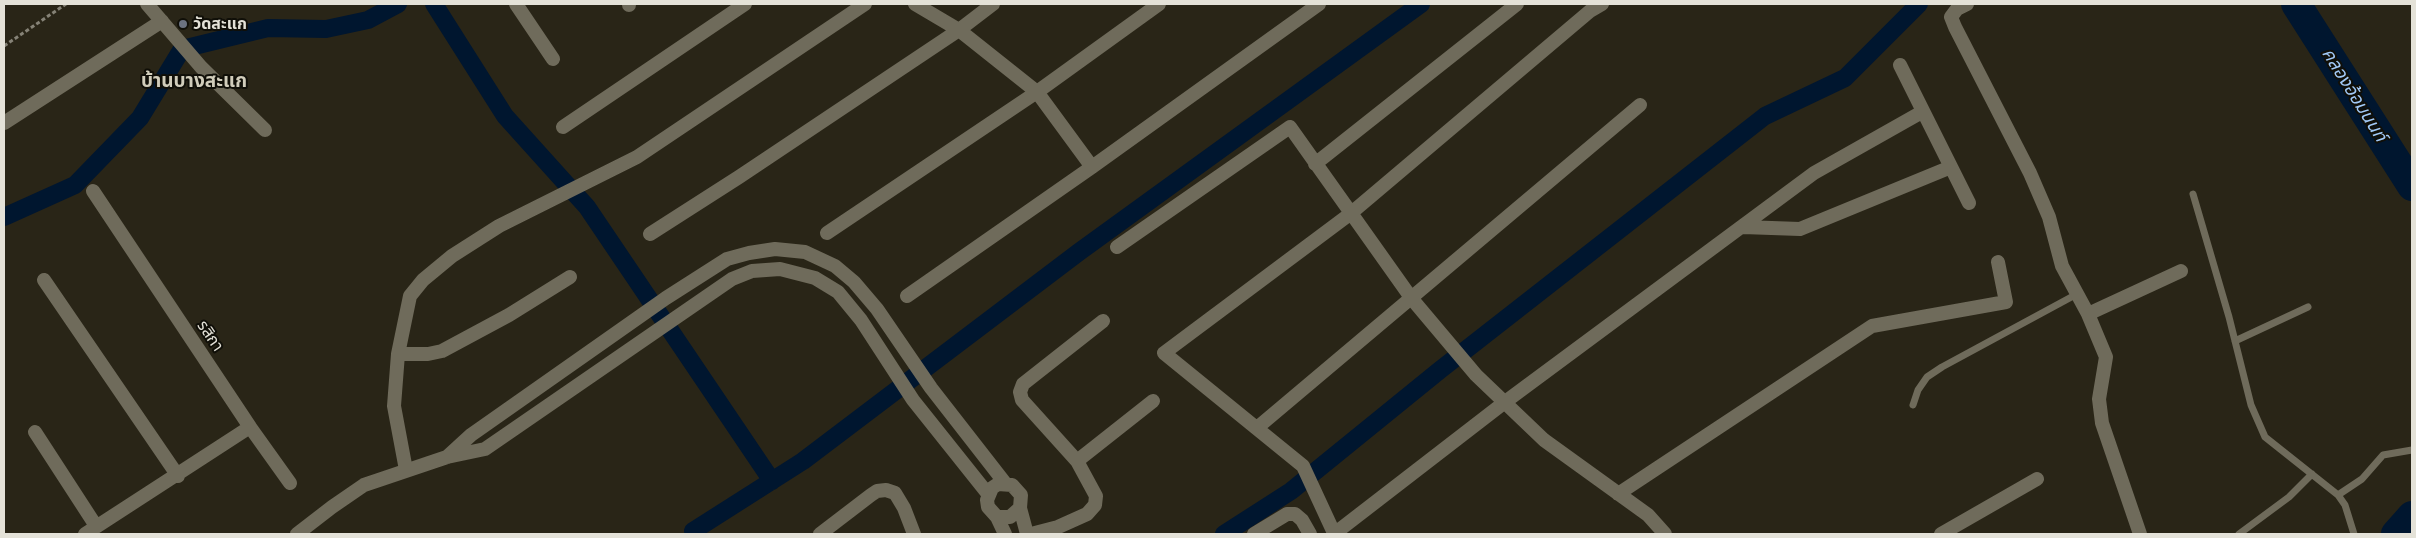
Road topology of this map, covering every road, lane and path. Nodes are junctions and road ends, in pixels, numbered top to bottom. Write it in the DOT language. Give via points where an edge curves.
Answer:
graph roads {
  1 [pos="66,4"];
  2 [pos="147,4"];
  3 [pos="516,4"];
  4 [pos="745,4"];
  5 [pos="865,4"];
  6 [pos="915,4"];
  7 [pos="993,4"];
  8 [pos="1159,4"];
  9 [pos="1319,4"];
  10 [pos="1517,4"];
  11 [pos="1602,4"];
  12 [pos="1967,4"];
  13 [pos="162,21"];
  14 [pos="959,30"];
  15 [pos="4,46"];
  16 [pos="553,59"];
  17 [pos="1900,65"];
  18 [pos="1037,92"];
  19 [pos="1640,105"];
  20 [pos="1922,112"];
  21 [pos="4,123"];
  22 [pos="563,127"];
  23 [pos="265,130"];
  24 [pos="1315,164"];
  25 [pos="1092,167"];
  26 [pos="1951,167"];
  27 [pos="93,192"];
  28 [pos="2193,194"];
  29 [pos="1969,203"];
  30 [pos="1350,214"];
  31 [pos="1743,227"];
  32 [pos="827,233"];
  33 [pos="650,234"];
  34 [pos="1117,247"];
  35 [pos="1998,262"];
  36 [pos="2181,271"];
  37 [pos="570,278"];
  38 [pos="44,280"];
  39 [pos="2078,294"];
  40 [pos="907,296"];
  41 [pos="1412,299"];
  42 [pos="2308,307"];
  43 [pos="878,309"];
  44 [pos="2088,314"];
  45 [pos="861,320"];
  46 [pos="1103,321"];
  47 [pos="2235,341"];
  48 [pos="398,354"];
  49 [pos="1153,401"];
  50 [pos="1505,402"];
  51 [pos="1913,405"];
  52 [pos="250,427"];
  53 [pos="1258,427"];
  54 [pos="34,432"];
  55 [pos="2412,450"];
  56 [pos="447,457"];
  57 [pos="1077,461"];
  58 [pos="406,470"];
  59 [pos="2312,474"];
  60 [pos="178,476"];
  61 [pos="2037,479"];
  62 [pos="290,483"];
  63 [pos="1005,483"];
  64 [pos="988,494"];
  65 [pos="1618,494"];
  66 [pos="2338,495"];
  67 [pos="1020,508"];
  68 [pos="997,517"];
  69 [pos="91,530"];
  70 [pos="297,534"];
  71 [pos="820,534"];
  72 [pos="914,534"];
  73 [pos="1005,534"];
  74 [pos="1029,534"];
  75 [pos="1254,534"];
  76 [pos="1310,534"];
  77 [pos="1334,534"];
  78 [pos="1665,534"];
  79 [pos="1941,534"];
  80 [pos="2140,534"];
  81 [pos="2239,534"];
  82 [pos="2354,534"];
  1 -- 15 [label="path"];
  2 -- 13 [label="street"];
  3 -- 16 [label="street"];
  4 -- 22 [label="street"];
  5 -- 48 [label="street" via="637,157 538,204 452,256 423,280 410,296"];
  6 -- 14 [label="street"];
  7 -- 14 [label="street"];
  8 -- 18 [label="street"];
  9 -- 25 [label="street"];
  10 -- 24 [label="street"];
  11 -- 30 [label="street"];
  12 -- 39 [label="street" via="1951,17 2030,174 2049,217 2062,266"];
  13 -- 21 [label="street"];
  13 -- 23 [label="street" via="201,67"];
  14 -- 18 [label="street"];
  14 -- 33 [label="street"];
  17 -- 20 [label="street"];
  18 -- 25 [label="street"];
  18 -- 32 [label="street"];
  19 -- 41 [label="street"];
  20 -- 26 [label="street"];
  20 -- 31 [label="street" via="1814,173"];
  24 -- 30 [label="street"];
  24 -- 34 [label="street" via="1290,127"];
  25 -- 40 [label="street"];
  26 -- 29 [label="street"];
  26 -- 31 [label="street" via="1800,229"];
  27 -- 52 [label="street, รสิกา"];
  28 -- 47 [label="lane"];
  30 -- 41 [label="street"];
  30 -- 53 [label="street" via="1164,353"];
  31 -- 50 [label="street"];
  35 -- 65 [label="street" via="2006,302 1872,326"];
  36 -- 44 [label="street"];
  37 -- 48 [label="street" via="442,351"];
  38 -- 60 [label="street"];
  39 -- 44 [label="street"];
  39 -- 51 [label="lane" via="1927,377"];
  41 -- 50 [label="street" via="1476,375"];
  41 -- 53 [label="street"];
  42 -- 47 [label="lane"];
  43 -- 45 [label="street"];
  43 -- 56 [label="street" via="835,266 805,252 775,249 728,259 666,298 471,435"];
  43 -- 63 [label="street" via="931,388"];
  44 -- 80 [label="street" via="2106,357 2099,399 2102,423"];
  45 -- 56 [label="street" via="838,292 815,278 780,269 752,271 732,279 679,314 485,449"];
  45 -- 64 [label="street" via="913,400"];
  46 -- 57 [label="street" via="1023,384 1020,392 1022,400"];
  47 -- 59 [label="lane" via="2252,405 2265,437"];
  48 -- 58 [label="street" via="394,406"];
  49 -- 57 [label="street"];
  50 -- 65 [label="street" via="1544,440"];
  50 -- 77 [label="street"];
  52 -- 60 [label="street"];
  52 -- 62 [label="street, รสิกา"];
  53 -- 77 [label="street" via="1303,466"];
  54 -- 69 [label="street"];
  55 -- 66 [label="lane" via="2383,455 2362,479"];
  56 -- 58 [label="street"];
  57 -- 74 [label="street" via="1096,496 1095,505 1087,514"];
  58 -- 70 [label="street" via="364,485"];
  59 -- 66 [label="lane"];
  59 -- 81 [label="lane" via="2289,497"];
  60 -- 69 [label="street"];
  61 -- 79 [label="street"];
  63 -- 64 [label="street" via="998,484"];
  63 -- 67 [label="street" via="1012,485 1021,495"];
  64 -- 68 [label="street" via="988,507"];
  65 -- 78 [label="street" via="1648,515"];
  66 -- 82 [label="lane"];
  67 -- 68 [label="street" via="1010,517"];
  67 -- 74 [label="street"];
  68 -- 73 [label="street"];
  71 -- 72 [label="street" via="871,495 886,490 895,493"];
  75 -- 76 [label="street" via="1287,514 1295,514 1302,520"];
}
